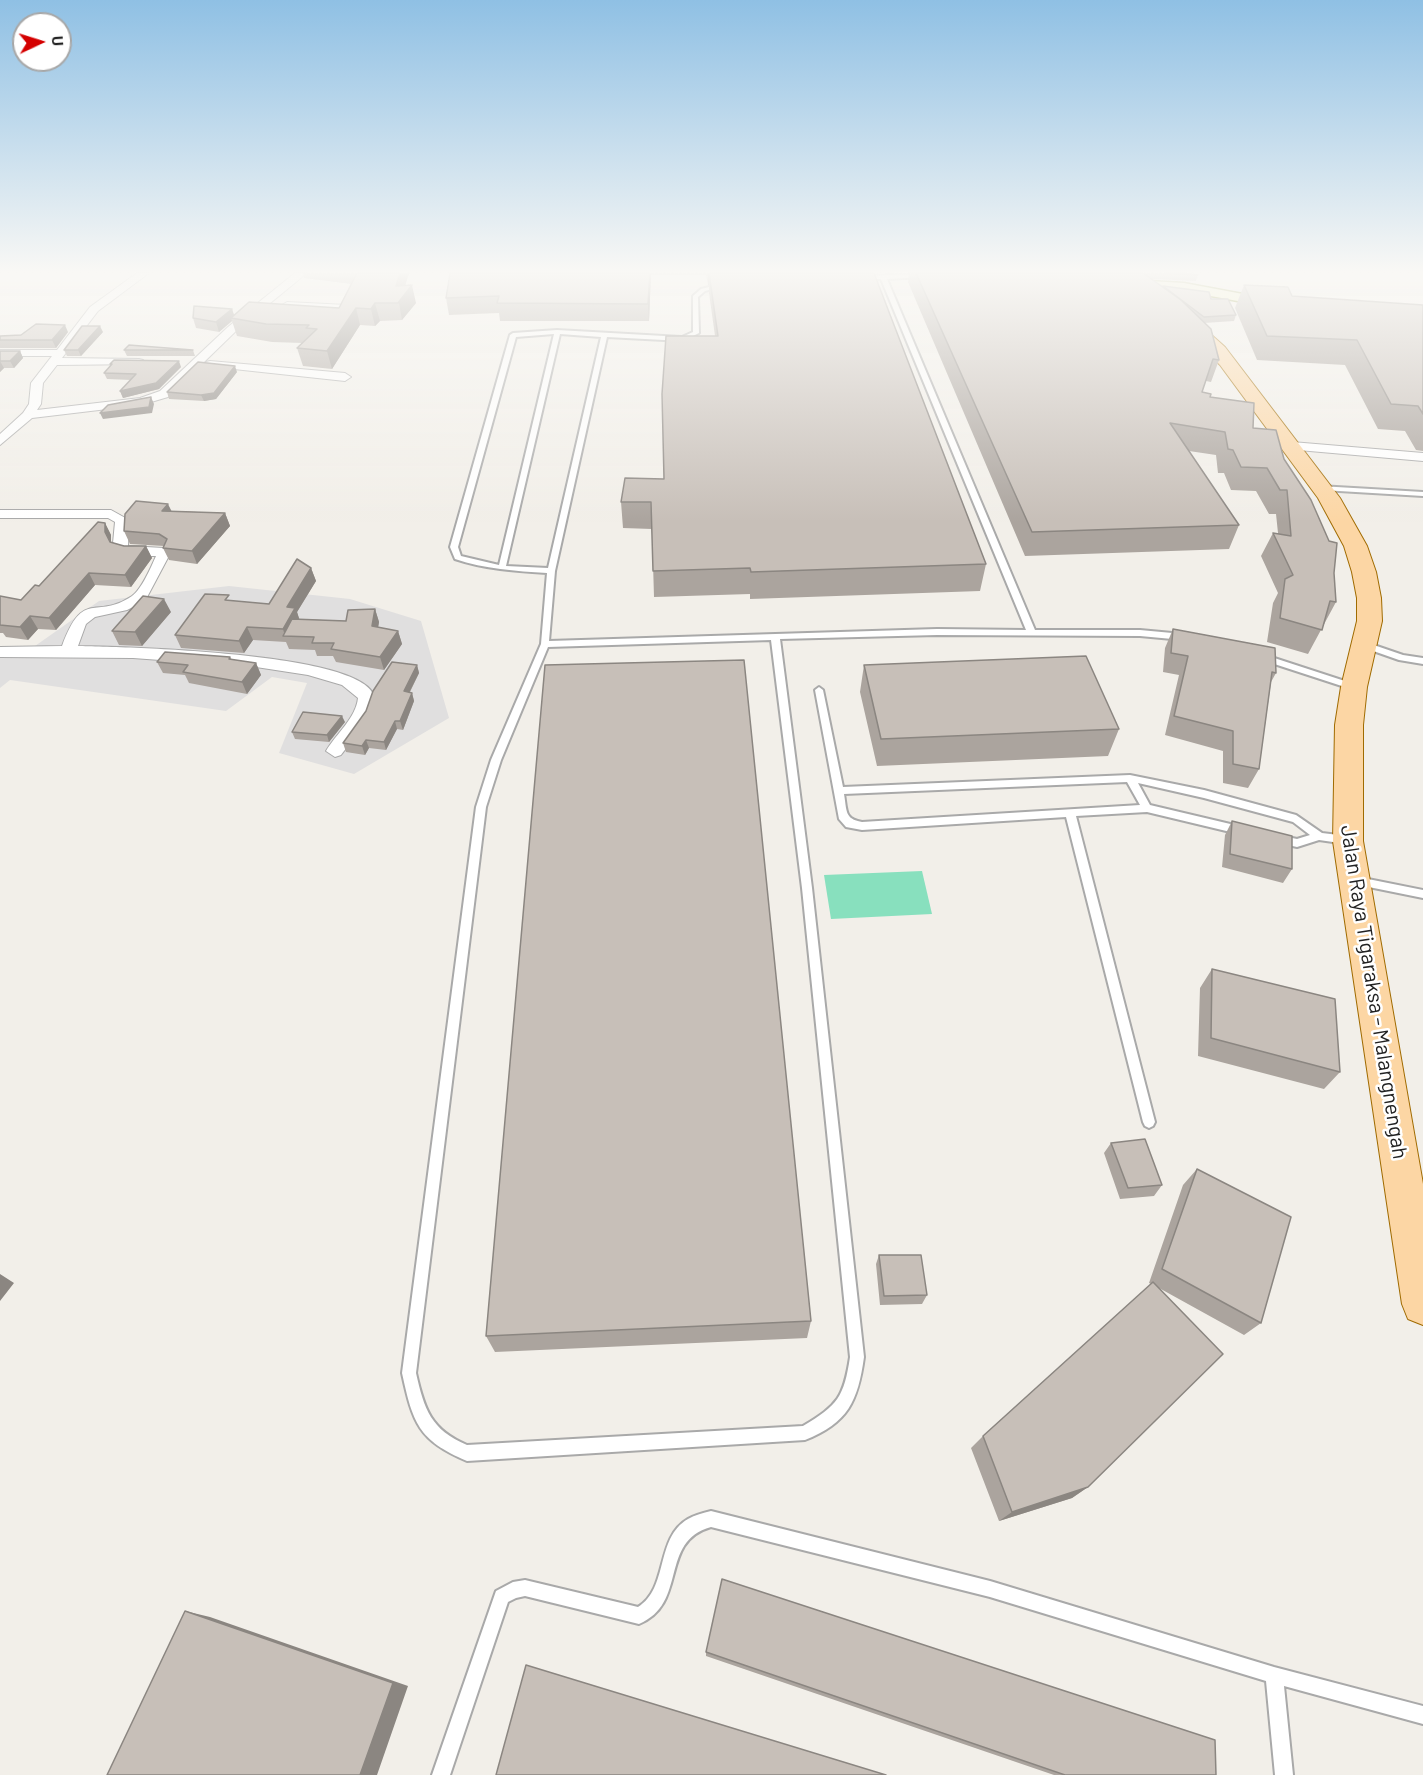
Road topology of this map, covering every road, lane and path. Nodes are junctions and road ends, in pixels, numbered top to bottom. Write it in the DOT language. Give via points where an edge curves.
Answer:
graph roads {
  1 [pos="39,356"];
  2 [pos="206,356"];
  3 [pos="506,356"];
  4 [pos="551,356"];
  5 [pos="599,356"];
  6 [pos="916,356"];
  7 [pos="1222,356"];
  8 [pos="55,357"];
  9 [pos="154,362"];
  10 [pos="177,362"];
  11 [pos="200,362"];
  12 [pos="345,377"];
  13 [pos="28,415"];
  14 [pos="0,441"];
  15 [pos="1292,446"];
  16 [pos="1423,457"];
  17 [pos="1322,488"];
  18 [pos="1423,494"];
  19 [pos="0,514"];
  20 [pos="502,568"];
  21 [pos="551,571"];
  22 [pos="1032,633"];
  23 [pos="775,638"];
  24 [pos="1194,639"];
  25 [pos="545,644"];
  26 [pos="1365,645"];
  27 [pos="69,649"];
  28 [pos="0,652"];
  29 [pos="1249,653"];
  30 [pos="1423,661"];
  31 [pos="1354,687"];
  32 [pos="819,690"];
  33 [pos="335,751"];
  34 [pos="1130,778"];
  35 [pos="840,791"];
  36 [pos="1147,808"];
  37 [pos="1070,814"];
  38 [pos="1251,832"];
  39 [pos="1262,835"];
  40 [pos="1318,836"];
  41 [pos="1348,841"];
  42 [pos="1354,881"];
  43 [pos="1423,894"];
  44 [pos="1149,1122"];
  45 [pos="1423,1304"];
  46 [pos="1274,1675"];
  47 [pos="1423,1715"];
  48 [pos="441,1775"];
  49 [pos="1284,1775"];
  1 -- 8 [label="street"];
  2 -- 11 [label="street"];
  3 -- 20 [label="lane" via="454,547 458,557"];
  4 -- 20 [label="lane"];
  5 -- 21 [label="lane"];
  6 -- 22 [label="lane"];
  7 -- 15 [label="main road, Jalan Raya Tigaraksa - Malangnengah"];
  8 -- 9 [label="street"];
  8 -- 13 [label="street" via="37,383 35,404"];
  10 -- 11 [label="street"];
  11 -- 12 [label="street"];
  11 -- 13 [label="street" via="157,397"];
  13 -- 14 [label="street"];
  15 -- 16 [label="street"];
  15 -- 17 [label="main road, Jalan Raya Tigaraksa - Malangnengah"];
  17 -- 18 [label="lane"];
  17 -- 26 [label="main road, Jalan Raya Tigaraksa - Malangnengah" via="1361,560 1369,597"];
  19 -- 27 [label="street" via="111,514 122,520 122,549 164,552 140,598 122,607 90,613 80,622"];
  20 -- 21 [label="lane"];
  21 -- 25 [label="lane"];
  22 -- 23 [label="lane"];
  22 -- 24 [label="lane" via="1140,633"];
  23 -- 25 [label="lane"];
  23 -- 25 [label="lane" via="807,888 857,1357 852,1393 835,1416 805,1433 467,1453 447,1446 424,1426 409,1373 481,807 496,760"];
  26 -- 30 [label="lane"];
  26 -- 31 [label="main road, Jalan Raya Tigaraksa - Malangnengah"];
  27 -- 28 [label="street"];
  27 -- 33 [label="street" via="261,662 337,677 361,690 366,703"];
  29 -- 31 [label="lane"];
  31 -- 41 [label="main road, Jalan Raya Tigaraksa - Malangnengah" via="1347,771"];
  32 -- 35 [label="lane"];
  34 -- 35 [label="lane"];
  34 -- 36 [label="lane"];
  34 -- 40 [label="lane" via="1296,819"];
  35 -- 37 [label="lane" via="844,819 862,826"];
  36 -- 37 [label="lane"];
  36 -- 38 [label="lane"];
  37 -- 44 [label="lane"];
  39 -- 40 [label="lane" via="1297,843"];
  40 -- 41 [label="lane"];
  41 -- 42 [label="main road, Jalan Raya Tigaraksa - Malangnengah"];
  42 -- 43 [label="lane"];
  42 -- 45 [label="main road, Jalan Raya Tigaraksa - Malangnengah"];
  46 -- 47 [label="lane"];
  46 -- 48 [label="lane" via="990,1588 711,1519 691,1526 674,1544 658,1601 649,1612 639,1616 525,1588 502,1597"];
  46 -- 49 [label="lane"];
}
